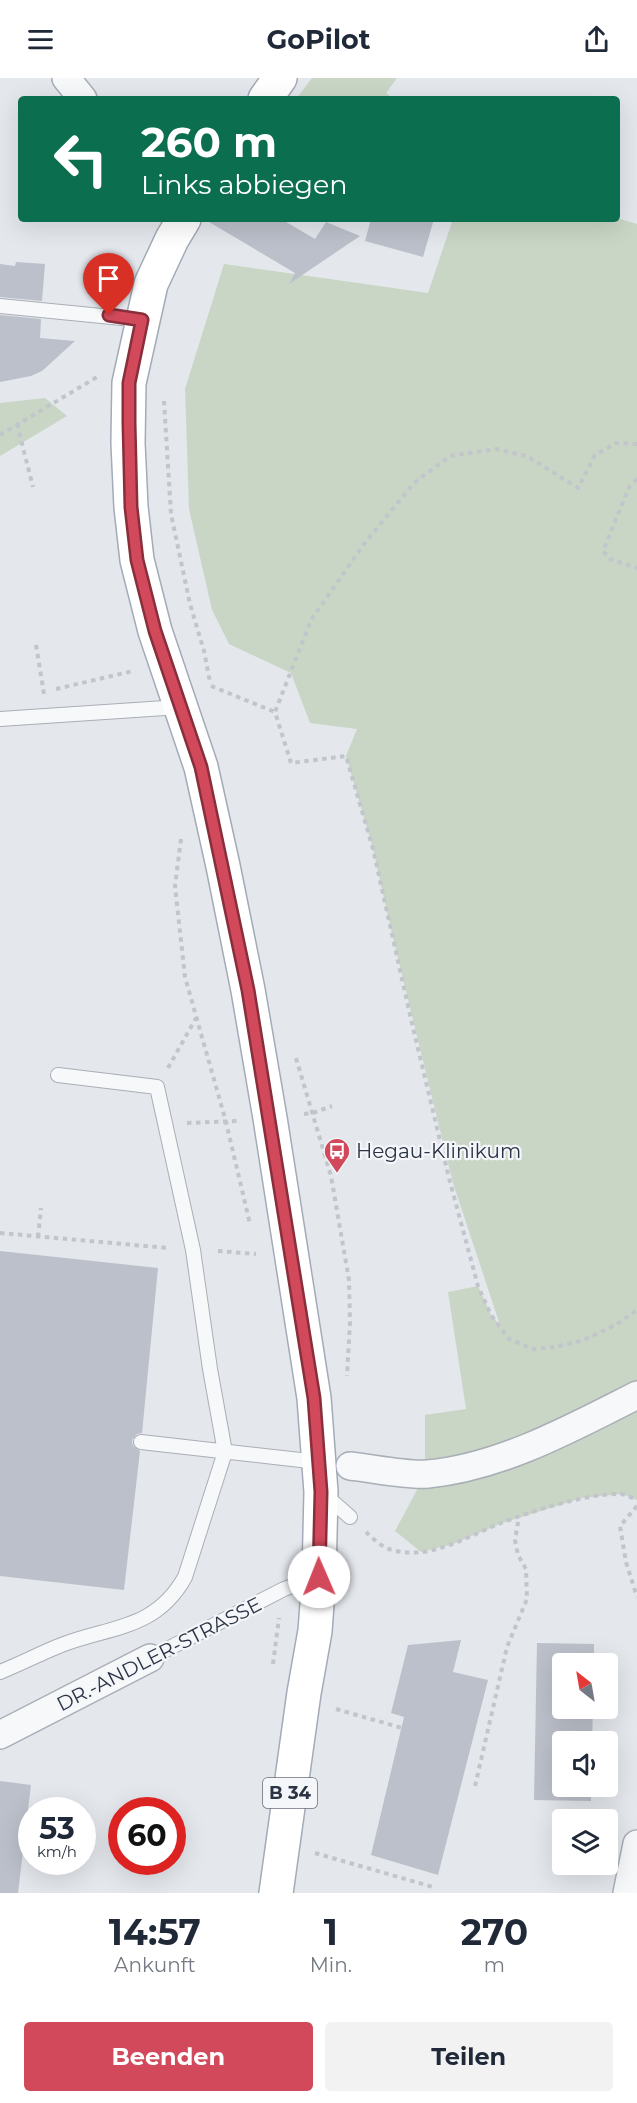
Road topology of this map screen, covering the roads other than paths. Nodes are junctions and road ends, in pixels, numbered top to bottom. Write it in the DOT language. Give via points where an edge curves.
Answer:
graph roads {
  1 [pos="66,78"];
  2 [pos="280,78"];
  3 [pos="81,96"];
  4 [pos="267,96"];
  5 [pos="182,222"];
  6 [pos="0,306"];
  7 [pos="142,320"];
  8 [pos="180,707"];
  9 [pos="0,719"];
  10 [pos="58,1075"];
  11 [pos="637,1395"];
  12 [pos="141,1442"];
  13 [pos="225,1452"];
  14 [pos="331,1469"];
  15 [pos="350,1517"];
  16 [pos="319,1577"];
  17 [pos="150,1658"];
  18 [pos="0,1672"];
  19 [pos="0,1735"];
  20 [pos="637,1844"];
  21 [pos="276,1893"];
  22 [pos="627,1893"];
  1 -- 3 [label="street"];
  2 -- 4 [label="main road"];
  5 -- 7 [label="main road, B 34" via="151,284"];
  6 -- 7 [label="lane"];
  7 -- 8 [label="main road, B 34" via="129,383 131,507 137,560"];
  8 -- 9 [label="lane"];
  8 -- 14 [label="main road, B 34" via="201,767 248,990 314,1398"];
  10 -- 13 [label="lane" via="158,1087 193,1250"];
  11 -- 14 [label="street" via="540,1444 460,1469 425,1475"];
  12 -- 13 [label="lane"];
  13 -- 14 [label="lane"];
  13 -- 18 [label="lane" via="185,1577 166,1603 119,1629 60,1646"];
  14 -- 15 [label="lane"];
  14 -- 16 [label="main road, B 34"];
  16 -- 17 [label="lane, DR.-ANDLER-STRASSE" via="284,1589"];
  16 -- 21 [label="main road, B 34" via="315,1631"];
  17 -- 19 [label="street, DR.-ANDLER-STRASSE"];
  20 -- 22 [label="street"];
}
